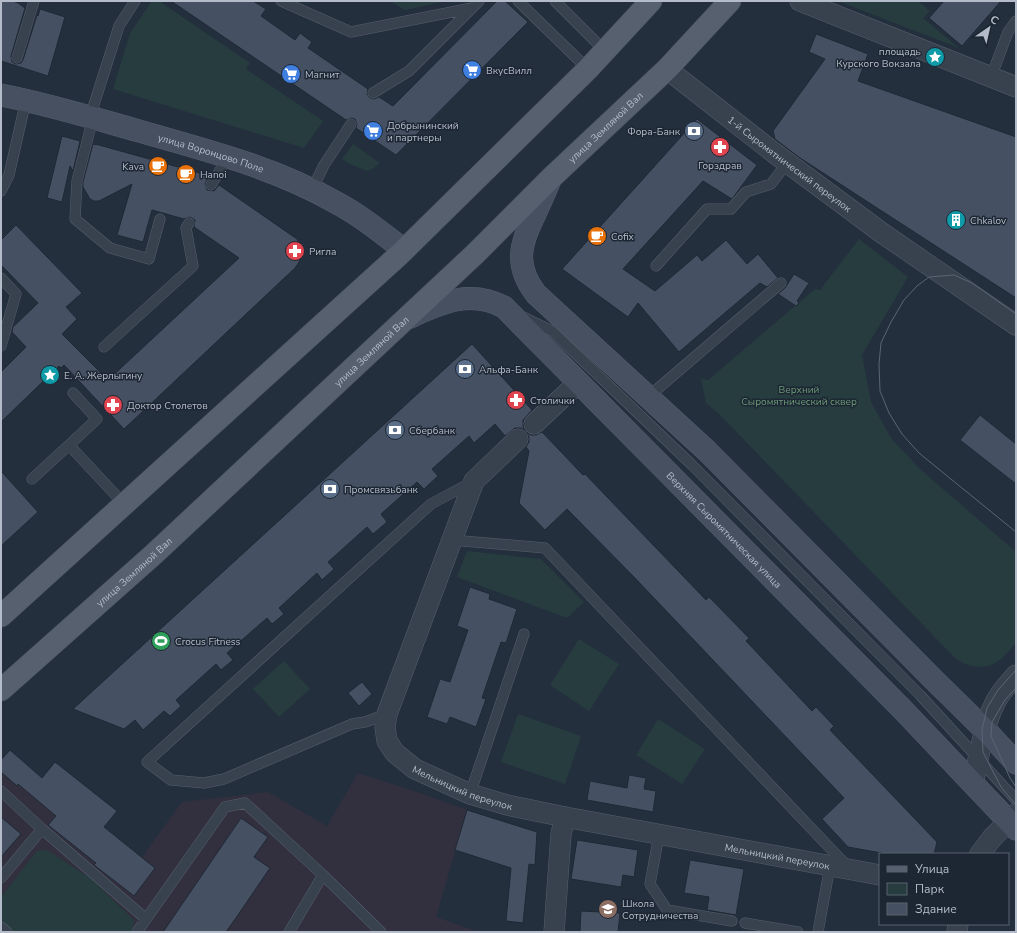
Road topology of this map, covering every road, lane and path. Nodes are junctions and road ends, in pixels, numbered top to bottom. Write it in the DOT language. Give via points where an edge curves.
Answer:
graph roads {
  1 [pos="34,1"];
  2 [pos="135,1"];
  3 [pos="281,1"];
  4 [pos="518,1"];
  5 [pos="555,1"];
  6 [pos="651,1"];
  7 [pos="730,1"];
  8 [pos="800,1"];
  9 [pos="475,4"];
  10 [pos="1016,21"];
  11 [pos="605,51"];
  12 [pos="17,58"];
  13 [pos="588,69"];
  14 [pos="667,69"];
  15 [pos="991,77"];
  16 [pos="1016,87"];
  17 [pos="373,92"];
  18 [pos="1,95"];
  19 [pos="26,100"];
  20 [pos="92,118"];
  21 [pos="351,124"];
  22 [pos="228,157"];
  23 [pos="787,163"];
  24 [pos="551,178"];
  25 [pos="211,185"];
  26 [pos="312,190"];
  27 [pos="1,191"];
  28 [pos="160,219"];
  29 [pos="189,223"];
  30 [pos="404,250"];
  31 [pos="656,266"];
  32 [pos="1,278"];
  33 [pos="781,283"];
  34 [pos="528,284"];
  35 [pos="504,307"];
  36 [pos="405,319"];
  37 [pos="1016,325"];
  38 [pos="552,331"];
  39 [pos="1,346"];
  40 [pos="104,347"];
  41 [pos="579,382"];
  42 [pos="73,393"];
  43 [pos="648,397"];
  44 [pos="534,424"];
  45 [pos="518,439"];
  46 [pos="69,445"];
  47 [pos="32,479"];
  48 [pos="474,480"];
  49 [pos="124,504"];
  50 [pos="451,540"];
  51 [pos="1,616"];
  52 [pos="524,634"];
  53 [pos="1016,674"];
  54 [pos="1,690"];
  55 [pos="387,714"];
  56 [pos="985,730"];
  57 [pos="1016,763"];
  58 [pos="973,783"];
  59 [pos="1,791"];
  60 [pos="470,794"];
  61 [pos="1016,800"];
  62 [pos="565,817"];
  63 [pos="1013,822"];
  64 [pos="42,829"];
  65 [pos="659,835"];
  66 [pos="981,853"];
  67 [pos="830,866"];
  68 [pos="851,870"];
  69 [pos="323,875"];
  70 [pos="879,875"];
  71 [pos="1,878"];
  72 [pos="146,919"];
  73 [pos="732,921"];
  74 [pos="745,923"];
  75 [pos="1,927"];
  76 [pos="7,932"];
  77 [pos="136,932"];
  78 [pos="289,932"];
  79 [pos="381,932"];
  80 [pos="554,932"];
  81 [pos="798,932"];
  82 [pos="818,932"];
  1 -- 12 [label="lane"];
  2 -- 20 [label="lane" via="119,26"];
  3 -- 9 [label="lane" via="352,32"];
  4 -- 13 [label="lane"];
  5 -- 11 [label="lane"];
  6 -- 11 [label="main road"];
  7 -- 14 [label="main road, улица Земляной Вал"];
  8 -- 15 [label="street"];
  9 -- 17 [label="lane" via="409,71"];
  10 -- 15 [label="lane" via="1008,32"];
  11 -- 13 [label="main road"];
  13 -- 30 [label="main road"];
  14 -- 23 [label="street, 1-й Сыромятнический переулок"];
  14 -- 24 [label="main road, улица Земляной Вал"];
  15 -- 16 [label="street"];
  18 -- 19 [label="main road, улица Воронцово Поле"];
  19 -- 20 [label="main road, улица Воронцово Поле"];
  19 -- 27 [label="lane" via="9,175"];
  20 -- 22 [label="main road, улица Воронцово Поле"];
  20 -- 28 [label="lane" via="77,181 75,219 110,248 149,259"];
  21 -- 26 [label="lane" via="324,165"];
  22 -- 25 [label="lane"];
  22 -- 26 [label="main road, улица Воронцово Поле"];
  23 -- 31 [label="lane" via="771,184 746,192 731,210 707,209"];
  23 -- 37 [label="street, 1-й Сыромятнический переулок"];
  24 -- 34 [label="main road" via="525,233 522,246 523,272"];
  24 -- 36 [label="main road, улица Земляной Вал"];
  26 -- 30 [label="main road, улица Воронцово Поле" via="364,220"];
  29 -- 40 [label="lane" via="186,228 193,266"];
  30 -- 49 [label="main road"];
  32 -- 39 [label="lane" via="16,294"];
  33 -- 43 [label="lane"];
  34 -- 38 [label="lane"];
  34 -- 43 [label="main road" via="545,303"];
  35 -- 36 [label="main road, Верхняя Сыромятническая улица" via="479,298 464,299 435,306"];
  35 -- 38 [label="lane"];
  35 -- 41 [label="main road, Верхняя Сыромятническая улица"];
  36 -- 54 [label="main road, улица Земляной Вал" via="159,548"];
  38 -- 61 [label="lane" via="812,584 920,694"];
  41 -- 44 [label="street"];
  41 -- 58 [label="main road, Верхняя Сыромятническая улица"];
  42 -- 46 [label="lane" via="97,419"];
  43 -- 56 [label="main road" via="706,451"];
  45 -- 48 [label="street, Мельницкий переулок"];
  46 -- 47 [label="lane"];
  46 -- 49 [label="lane"];
  48 -- 50 [label="street, Мельницкий переулок"];
  48 -- 55 [label="lane" via="431,504 147,762 171,780 204,783 224,779 352,724"];
  49 -- 51 [label="main road"];
  50 -- 55 [label="street, Мельницкий переулок"];
  50 -- 68 [label="lane" via="545,548"];
  52 -- 60 [label="lane"];
  53 -- 56 [label="street" via="1001,692"];
  55 -- 60 [label="street, Мельницкий переулок" via="387,741 395,753 415,769"];
  56 -- 57 [label="main road"];
  56 -- 58 [label="street"];
  58 -- 63 [label="main road, Верхняя Сыромятническая улица"];
  59 -- 64 [label="lane"];
  60 -- 62 [label="street, Мельницкий переулок"];
  62 -- 65 [label="street, Мельницкий переулок"];
  62 -- 80 [label="street" via="561,834"];
  63 -- 66 [label="street" via="992,838"];
  64 -- 71 [label="lane"];
  64 -- 72 [label="lane"];
  65 -- 67 [label="street, Мельницкий переулок"];
  65 -- 73 [label="lane" via="650,884 667,910"];
  67 -- 68 [label="street, Мельницкий переулок"];
  67 -- 82 [label="lane"];
  68 -- 70 [label="street, Мельницкий переулок"];
  69 -- 72 [label="lane" via="245,803 225,807"];
  69 -- 78 [label="lane"];
  69 -- 79 [label="lane"];
  72 -- 77 [label="lane"];
  74 -- 81 [label="lane"];
  75 -- 76 [label="lane"];
}
